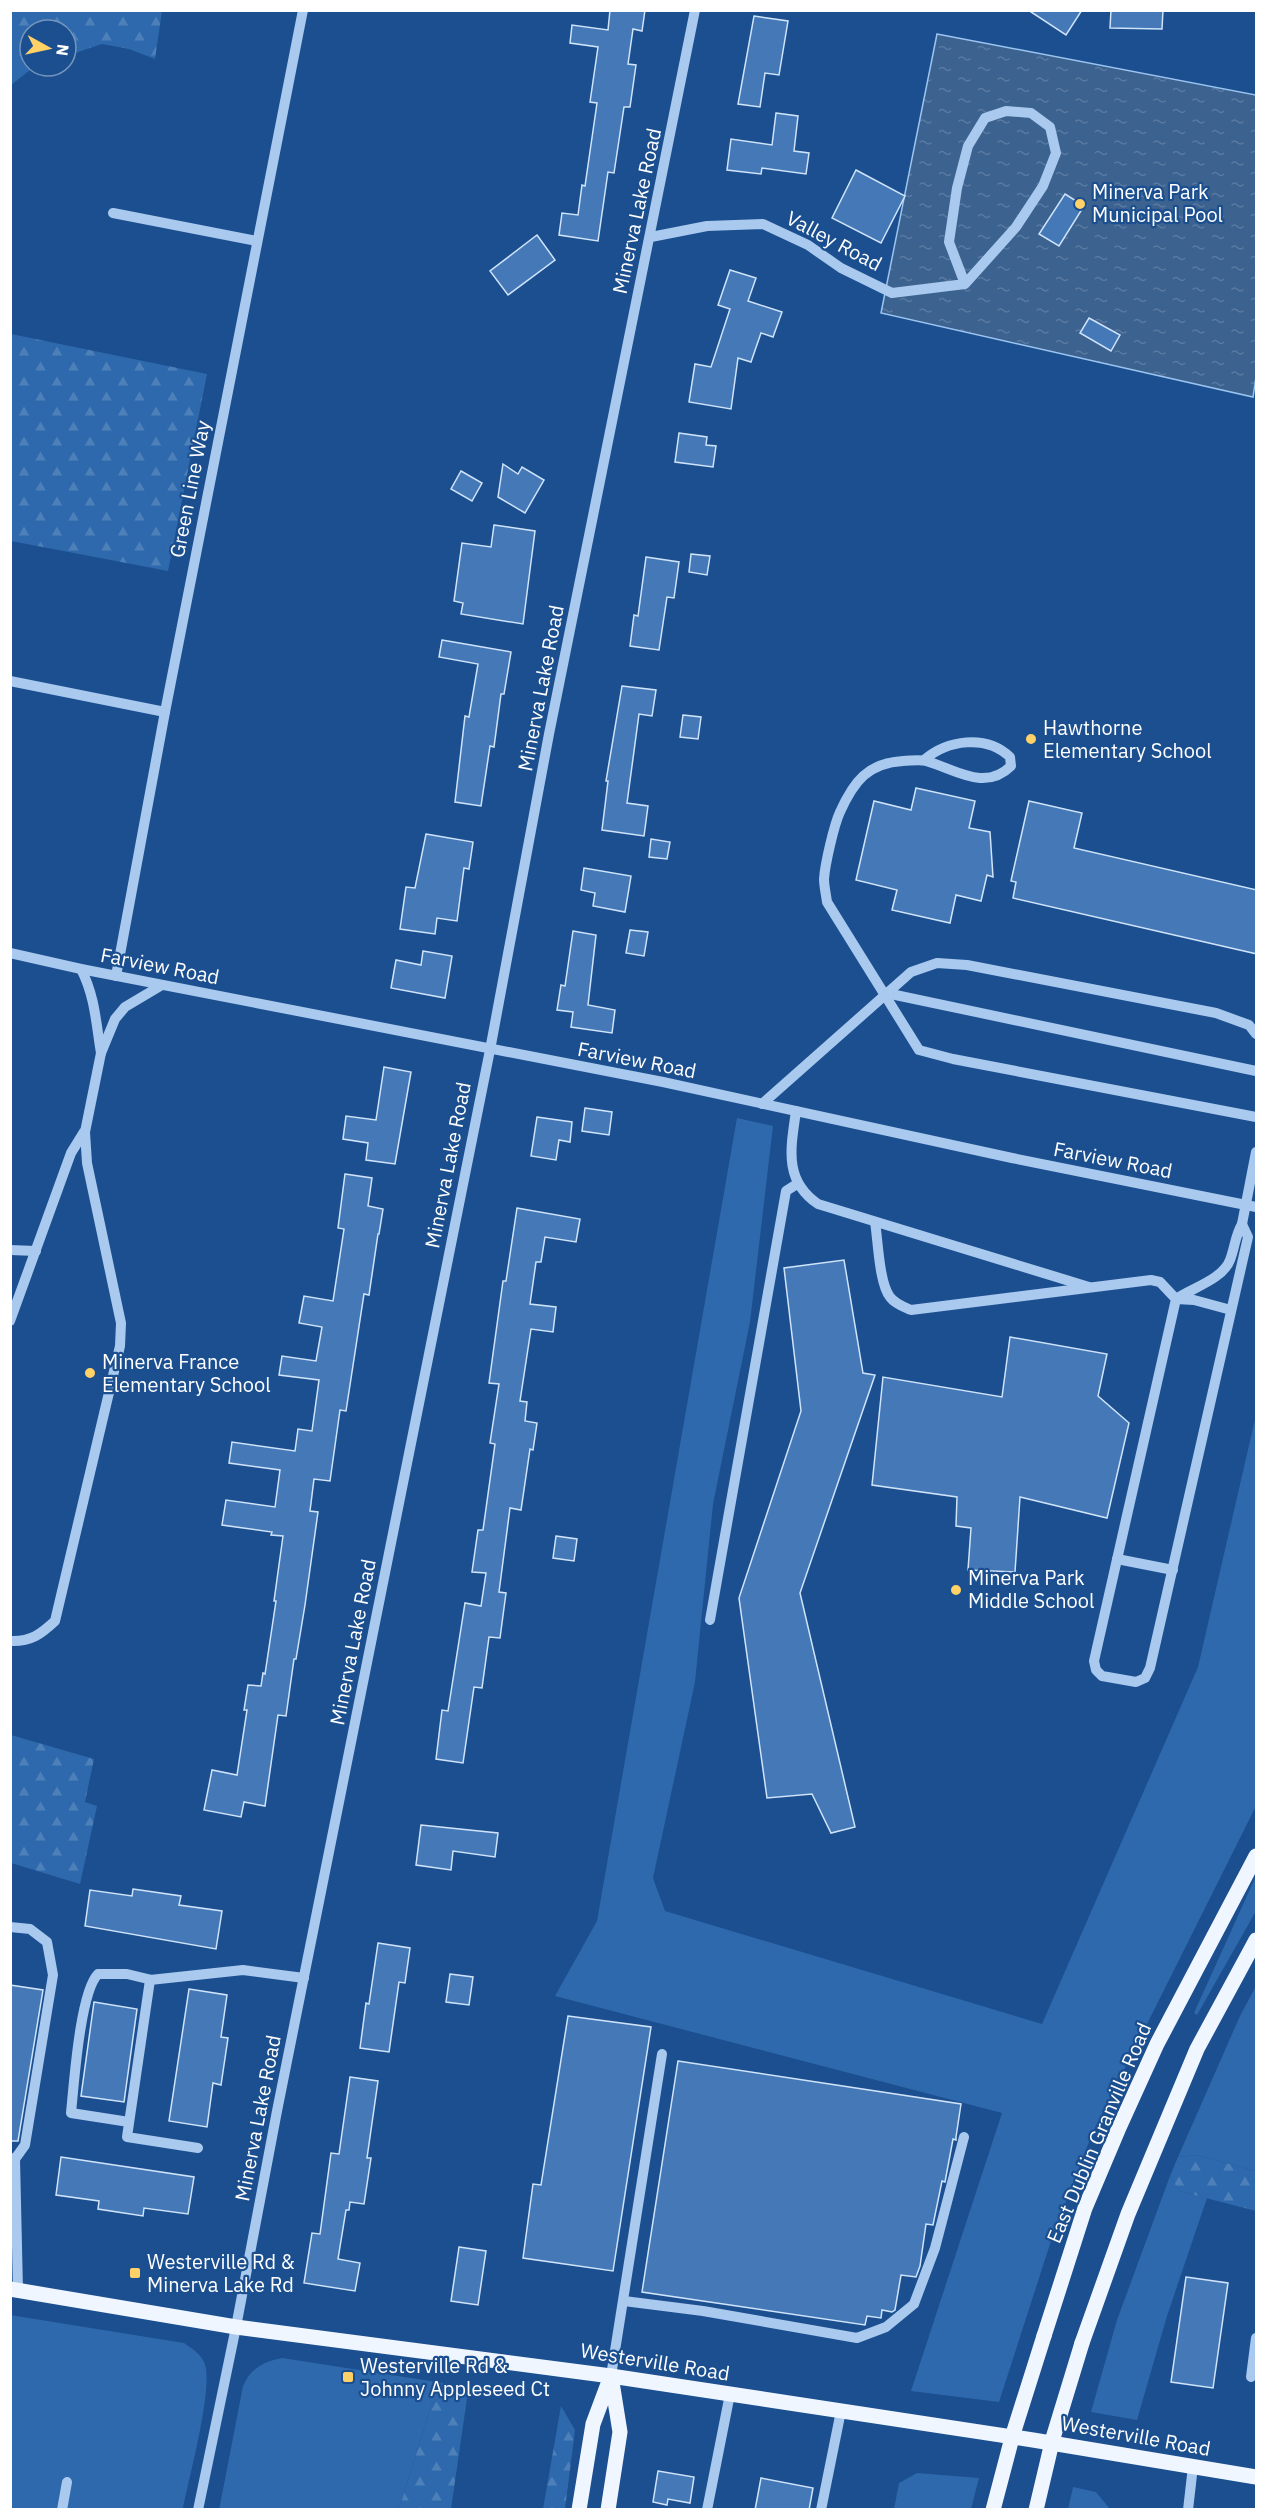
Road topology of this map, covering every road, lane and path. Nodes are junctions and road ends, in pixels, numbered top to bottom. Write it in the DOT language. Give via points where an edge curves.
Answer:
graph roads {
  1 [pos="303,10"];
  2 [pos="695,10"];
  3 [pos="113,213"];
  4 [pos="651,237"];
  5 [pos="256,241"];
  6 [pos="965,284"];
  7 [pos="10,681"];
  8 [pos="165,712"];
  9 [pos="924,760"];
  10 [pos="10,953"];
  11 [pos="81,969"];
  12 [pos="116,976"];
  13 [pos="162,985"];
  14 [pos="886,993"];
  15 [pos="1257,1034"];
  16 [pos="490,1050"];
  17 [pos="101,1053"];
  18 [pos="1257,1071"];
  19 [pos="762,1104"];
  20 [pos="796,1111"];
  21 [pos="1257,1117"];
  22 [pos="85,1132"];
  23 [pos="1257,1152"];
  24 [pos="797,1184"];
  25 [pos="1245,1204"];
  26 [pos="1257,1207"];
  27 [pos="875,1222"];
  28 [pos="1242,1224"];
  29 [pos="10,1250"];
  30 [pos="36,1251"];
  31 [pos="1094,1288"];
  32 [pos="1176,1299"];
  33 [pos="1231,1310"];
  34 [pos="10,1321"];
  35 [pos="1117,1559"];
  36 [pos="1173,1570"];
  37 [pos="710,1620"];
  38 [pos="10,1641"];
  39 [pos="1257,1856"];
  40 [pos="10,1927"];
  41 [pos="1257,1940"];
  42 [pos="304,1978"];
  43 [pos="152,1980"];
  44 [pos="662,2054"];
  45 [pos="129,2122"];
  46 [pos="964,2138"];
  47 [pos="198,2148"];
  48 [pos="13,2158"];
  49 [pos="13,2213"];
  50 [pos="14,2289"];
  51 [pos="624,2301"];
  52 [pos="237,2327"];
  53 [pos="1257,2338"];
  54 [pos="611,2376"];
  55 [pos="1251,2377"];
  56 [pos="730,2394"];
  57 [pos="841,2411"];
  58 [pos="1193,2466"];
  59 [pos="1257,2477"];
  60 [pos="67,2482"];
  61 [pos="62,2510"];
  62 [pos="198,2510"];
  63 [pos="579,2510"];
  64 [pos="608,2510"];
  65 [pos="707,2510"];
  66 [pos="821,2510"];
  67 [pos="993,2510"];
  68 [pos="1036,2510"];
  69 [pos="1188,2510"];
  1 -- 5 [label="street, Green Line Way"];
  2 -- 4 [label="street, Minerva Lake Road"];
  3 -- 5 [label="street"];
  4 -- 6 [label="street, Valley Road" via="707,226 763,224 892,293"];
  4 -- 16 [label="street, Minerva Lake Road" via="549,734"];
  5 -- 8 [label="street, Green Line Way"];
  6 -- 6 [label="street" via="1016,227 1043,186 1056,153 1050,127 1031,113 1006,111 985,118 968,146 949,242"];
  7 -- 8 [label="street"];
  8 -- 12 [label="street, Green Line Way"];
  9 -- 9 [label="street" via="958,774 990,779 1011,766 1010,757 1001,748 973,741 936,749"];
  9 -- 14 [label="street" via="890,762 865,772 837,818 824,879 827,902"];
  10 -- 11 [label="street, Farview Road"];
  11 -- 12 [label="street, Farview Road"];
  11 -- 17 [label="street" via="94,1001"];
  12 -- 13 [label="street, Farview Road"];
  13 -- 16 [label="street, Farview Road"];
  13 -- 17 [label="street" via="125,1007 115,1019"];
  14 -- 15 [label="street" via="911,972 937,963 967,965 1216,1013 1249,1025"];
  14 -- 18 [label="street"];
  14 -- 19 [label="street"];
  14 -- 21 [label="street" via="919,1050"];
  16 -- 19 [label="street, Farview Road"];
  16 -- 42 [label="street, Minerva Lake Road"];
  17 -- 22 [label="street"];
  19 -- 20 [label="street, Farview Road"];
  20 -- 24 [label="street" via="792,1158"];
  20 -- 25 [label="street, Farview Road"];
  22 -- 30 [label="street" via="71,1153"];
  22 -- 38 [label="street" via="87,1163 121,1323 120,1346 55,1621 39,1636"];
  23 -- 25 [label="street"];
  24 -- 27 [label="street" via="818,1204"];
  24 -- 37 [label="street" via="786,1191"];
  25 -- 26 [label="street, Farview Road"];
  25 -- 28 [label="street"];
  27 -- 31 [label="street"];
  27 -- 31 [label="street" via="885,1286 890,1297 911,1310"];
  28 -- 32 [label="street" via="1225,1269"];
  28 -- 33 [label="street" via="1248,1237"];
  29 -- 30 [label="street"];
  30 -- 34 [label="street"];
  31 -- 32 [label="street" via="1151,1280 1160,1282"];
  32 -- 33 [label="street"];
  32 -- 35 [label="street"];
  33 -- 36 [label="street"];
  35 -- 36 [label="street"];
  35 -- 36 [label="street" via="1094,1661 1102,1676 1136,1682 1145,1678"];
  39 -- 67 [label="main road, East Dublin Granville Road, bridge" via="1157,2044 1085,2208 1013,2434"];
  40 -- 48 [label="street" via="30,1929 47,1942 53,1975 25,2145"];
  41 -- 68 [label="main road, bridge" via="1197,2049 1128,2214 1082,2343"];
  42 -- 43 [label="street" via="243,1970"];
  42 -- 52 [label="street, Minerva Lake Road"];
  43 -- 45 [label="street"];
  43 -- 45 [label="street" via="127,1974 99,1974 92,1980 85,2001 71,2113"];
  44 -- 51 [label="street"];
  45 -- 47 [label="street" via="127,2137"];
  46 -- 51 [label="street" via="935,2248 914,2304 886,2327 857,2338"];
  48 -- 49 [label="street"];
  49 -- 50 [label="street"];
  50 -- 52 [label="main road, Westerville Road"];
  51 -- 54 [label="street"];
  52 -- 54 [label="main road, Westerville Road"];
  52 -- 62 [label="street, Minerva Lake Road"];
  53 -- 55 [label="street"];
  54 -- 56 [label="main road, Westerville Road"];
  54 -- 63 [label="main road" via="593,2424"];
  54 -- 64 [label="main road" via="620,2432"];
  56 -- 57 [label="main road, Westerville Road"];
  56 -- 65 [label="street"];
  57 -- 58 [label="main road, Westerville Road"];
  57 -- 66 [label="street"];
  58 -- 59 [label="main road, Westerville Road"];
  58 -- 69 [label="street"];
  60 -- 61 [label="street"];
}
